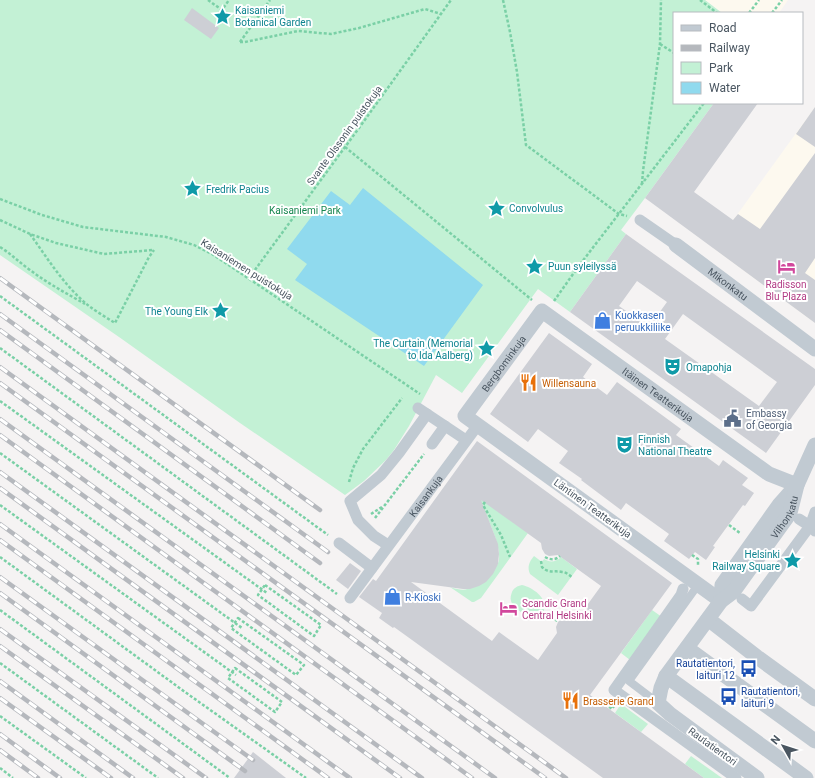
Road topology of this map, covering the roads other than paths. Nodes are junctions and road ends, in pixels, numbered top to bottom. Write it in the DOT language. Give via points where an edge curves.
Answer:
graph roads {
  1 [pos="640,220"];
  2 [pos="676,245"];
  3 [pos="547,307"];
  4 [pos="815,349"];
  5 [pos="465,416"];
  6 [pos="478,425"];
  7 [pos="445,426"];
  8 [pos="466,440"];
  9 [pos="432,444"];
  10 [pos="815,444"];
  11 [pos="797,485"];
  12 [pos="815,512"];
  13 [pos="799,519"];
  14 [pos="812,528"];
  15 [pos="339,543"];
  16 [pos="388,546"];
  17 [pos="372,568"];
  18 [pos="698,585"];
  19 [pos="683,589"];
  20 [pos="346,598"];
  21 [pos="742,599"];
  22 [pos="721,601"];
  23 [pos="708,619"];
  24 [pos="686,648"];
  25 [pos="666,676"];
  26 [pos="815,699"];
  27 [pos="658,702"];
  28 [pos="815,741"];
  29 [pos="736,778"];
  30 [pos="757,778"];
  31 [pos="806,778"];
  1 -- 2 [label="street, Mikonkatu"];
  2 -- 4 [label="street, Mikonkatu"];
  3 -- 5 [label="street, Bergbominkuja"];
  3 -- 11 [label="street, Itäinen Teatterikuja" via="769,474"];
  5 -- 6 [label="street, Läntinen Teatterikuja"];
  6 -- 8 [label="street, Kaisankuja"];
  6 -- 18 [label="street, Läntinen Teatterikuja"];
  7 -- 8 [label="street"];
  7 -- 9 [label="street"];
  7 -- 16 [label="street" via="423,411 399,453 381,475 350,501 358,520"];
  8 -- 16 [label="street, Kaisankuja"];
  10 -- 11 [label="street, Vilhonkatu"];
  11 -- 22 [label="street, Vilhonkatu" via="790,513 733,592"];
  12 -- 14 [label="street"];
  13 -- 14 [label="street"];
  14 -- 21 [label="street" via="751,606"];
  15 -- 17 [label="street" via="356,562"];
  16 -- 17 [label="street, Kaisankuja"];
  17 -- 20 [label="street, Kaisankuja"];
  18 -- 22 [label="street, Läntinen Teatterikuja"];
  18 -- 27 [label="lane" via="629,681"];
  19 -- 29 [label="street" via="625,670 614,690 672,736"];
  22 -- 23 [label="street, Vilhonkatu"];
  23 -- 24 [label="street, Vilhonkatu"];
  23 -- 26 [label="street"];
  24 -- 25 [label="street, Vilhonkatu"];
  24 -- 28 [label="street"];
  25 -- 27 [label="street, Vilhonkatu"];
  25 -- 31 [label="street"];
  27 -- 30 [label="street, Rautatientori" via="670,714"];
}
